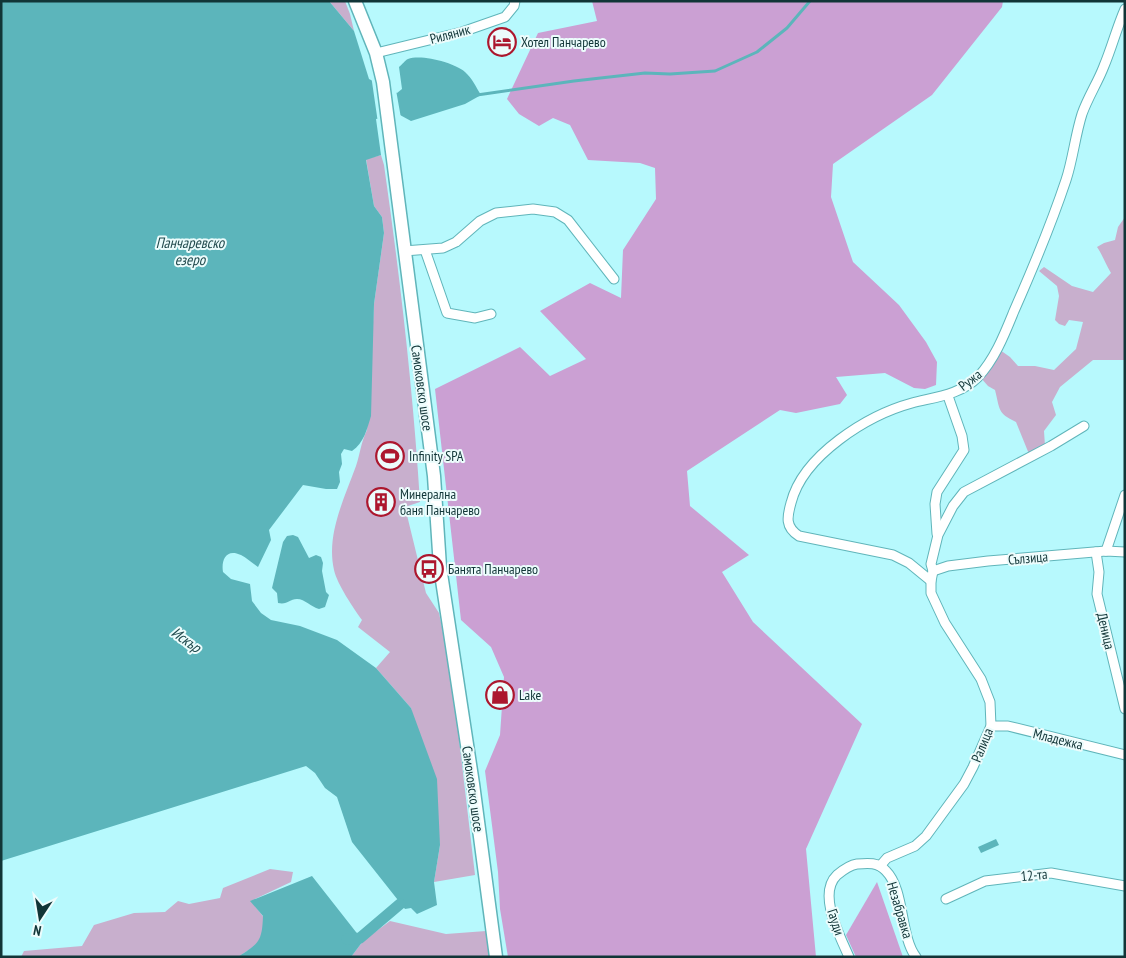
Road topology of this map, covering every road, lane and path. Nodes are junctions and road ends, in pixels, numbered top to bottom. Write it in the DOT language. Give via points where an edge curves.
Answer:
graph roads {
  1 [pos="355,1"];
  2 [pos="515,1"];
  3 [pos="1125,9"];
  4 [pos="376,52"];
  5 [pos="425,250"];
  6 [pos="404,251"];
  7 [pos="614,278"];
  8 [pos="491,314"];
  9 [pos="948,396"];
  10 [pos="1084,426"];
  11 [pos="1125,494"];
  12 [pos="938,535"];
  13 [pos="1106,551"];
  14 [pos="1096,552"];
  15 [pos="1125,552"];
  16 [pos="933,571"];
  17 [pos="930,581"];
  18 [pos="1125,710"];
  19 [pos="991,726"];
  20 [pos="1125,755"];
  21 [pos="880,866"];
  22 [pos="1125,886"];
  23 [pos="946,899"];
  24 [pos="496,957"];
  25 [pos="850,957"];
  26 [pos="916,957"];
  1 -- 4 [label="main road, Самоковско шосе"];
  2 -- 4 [label="street, Риляник" via="505,17 462,32"];
  3 -- 9 [label="street, Ружа" via="1083,112 1066,179 1038,256 1001,342 979,376"];
  4 -- 6 [label="main road, Самоковско шосе" via="389,121"];
  5 -- 6 [label="street"];
  5 -- 7 [label="street" via="443,248 456,242 480,220 496,213 533,209 555,212 568,220"];
  5 -- 8 [label="street" via="447,312 475,318"];
  6 -- 24 [label="main road, Самоковско шосе" via="434,476 440,567"];
  9 -- 12 [label="street" via="964,450 937,492"];
  9 -- 17 [label="street, Ружа" via="911,404 855,428 823,452 796,490 788,524 799,536 893,554"];
  10 -- 12 [label="street" via="964,492"];
  11 -- 13 [label="street"];
  12 -- 16 [label="street, Ралица" via="931,564"];
  13 -- 14 [label="street, Сълзица"];
  13 -- 15 [label="street, Сълзица"];
  14 -- 16 [label="street, Сълзица" via="988,561"];
  14 -- 18 [label="street, Деница" via="1099,572 1097,594"];
  16 -- 17 [label="street, Ралица"];
  17 -- 19 [label="street, Ралица" via="933,600 986,690"];
  19 -- 20 [label="street, Младежка" via="1008,726"];
  19 -- 21 [label="street, Ралица" via="964,784 926,836 915,846 887,858"];
  21 -- 25 [label="street, Гауди" via="870,863 842,870 834,878 829,892 829,904 838,934"];
  21 -- 26 [label="street, Незабравка" via="888,872 895,886"];
  22 -- 23 [label="street, 12-та" via="1050,872 985,881"];
}
